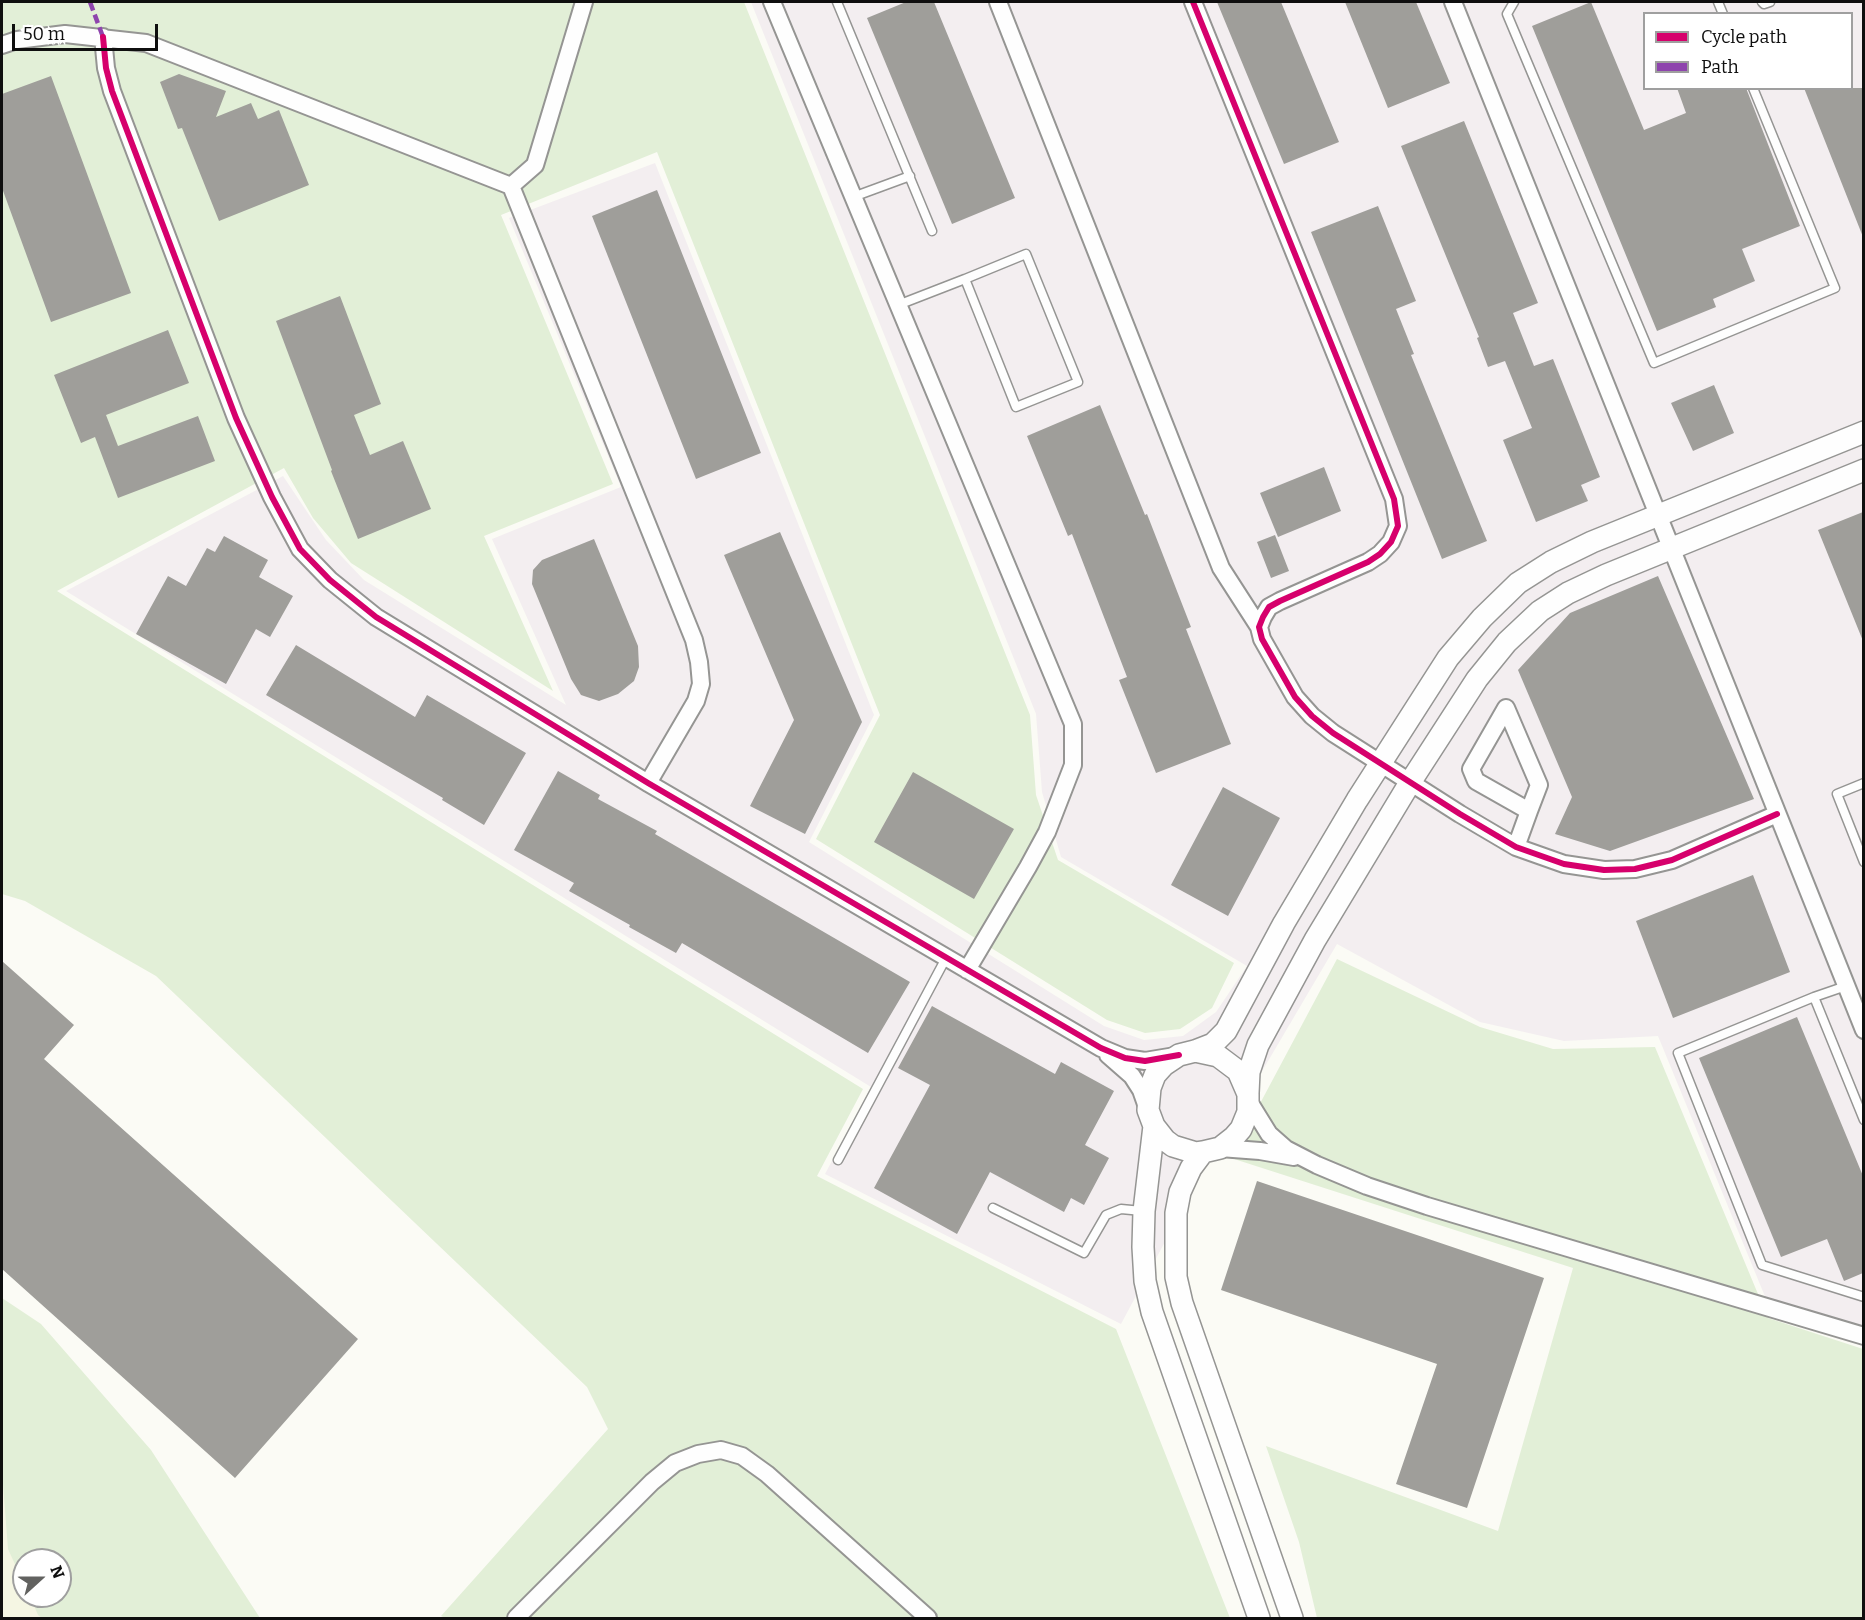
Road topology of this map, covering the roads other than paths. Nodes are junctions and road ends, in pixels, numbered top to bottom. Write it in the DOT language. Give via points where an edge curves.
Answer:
graph roads {
  1 [pos="584,2"];
  2 [pos="771,2"];
  3 [pos="837,2"];
  4 [pos="998,2"];
  5 [pos="1193,2"];
  6 [pos="1453,2"];
  7 [pos="1514,2"];
  8 [pos="1762,2"];
  9 [pos="1770,2"];
  10 [pos="103,37"];
  11 [pos="2,45"];
  12 [pos="1754,90"];
  13 [pos="910,176"];
  14 [pos="511,186"];
  15 [pos="853,197"];
  16 [pos="932,231"];
  17 [pos="965,279"];
  18 [pos="898,305"];
  19 [pos="1863,432"];
  20 [pos="1863,470"];
  21 [pos="1658,515"];
  22 [pos="1671,548"];
  23 [pos="1259,627"];
  24 [pos="1380,764"];
  25 [pos="1410,781"];
  26 [pos="648,783"];
  27 [pos="1863,783"];
  28 [pos="1529,811"];
  29 [pos="1777,814"];
  30 [pos="1516,847"];
  31 [pos="1863,861"];
  32 [pos="946,958"];
  33 [pos="967,970"];
  34 [pos="1846,986"];
  35 [pos="1814,997"];
  36 [pos="1859,1008"];
  37 [pos="1863,1030"];
  38 [pos="1101,1048"];
  39 [pos="1187,1053"];
  40 [pos="1248,1097"];
  41 [pos="1151,1118"];
  42 [pos="1863,1120"];
  43 [pos="1212,1150"];
  44 [pos="1304,1158"];
  45 [pos="838,1160"];
  46 [pos="993,1208"];
  47 [pos="1144,1211"];
  48 [pos="1863,1297"];
  49 [pos="1863,1336"];
  50 [pos="516,1618"];
  51 [pos="928,1618"];
  52 [pos="1259,1618"];
  53 [pos="1292,1618"];
  1 -- 14 [label="street" via="535,165"];
  2 -- 15 [label="street"];
  3 -- 13 [label="lane"];
  4 -- 23 [label="street" via="1221,568"];
  5 -- 23 [label="street" via="1383,469 1394,499 1398,526 1380,554 1269,607"];
  6 -- 21 [label="street"];
  7 -- 12 [label="lane" via="1507,14 1654,363 1835,288"];
  8 -- 9 [label="lane"];
  10 -- 11 [label="street" via="65,34"];
  10 -- 14 [label="street" via="146,43"];
  10 -- 26 [label="street" via="112,92 236,418 300,549 330,580 376,617"];
  13 -- 15 [label="lane"];
  13 -- 16 [label="lane"];
  14 -- 26 [label="street" via="694,640 701,684 696,700"];
  15 -- 18 [label="street"];
  17 -- 17 [label="lane" via="1026,255 1077,382 1016,407"];
  17 -- 18 [label="lane"];
  18 -- 33 [label="street" via="1073,724 1073,765 1047,832"];
  19 -- 21 [label="street"];
  20 -- 22 [label="street"];
  21 -- 22 [label="street"];
  21 -- 24 [label="street" via="1592,542 1518,583 1448,658"];
  22 -- 25 [label="street" via="1568,593 1540,611 1477,679"];
  22 -- 29 [label="street"];
  23 -- 24 [label="street" via="1269,654 1311,716"];
  24 -- 25 [label="street"];
  24 -- 39 [label="street" via="1284,922 1226,1031 1213,1044"];
  25 -- 30 [label="street"];
  25 -- 40 [label="street" via="1258,1045 1249,1072"];
  26 -- 32 [label="street"];
  27 -- 31 [label="lane" via="1837,794"];
  28 -- 28 [label="street" via="1539,785 1506,708 1471,769 1476,781"];
  28 -- 30 [label="street"];
  29 -- 30 [label="street" via="1672,860 1635,868 1604,870 1564,864"];
  29 -- 34 [label="street"];
  32 -- 33 [label="street"];
  32 -- 45 [label="lane"];
  33 -- 38 [label="street"];
  34 -- 35 [label="lane"];
  34 -- 36 [label="street"];
  35 -- 42 [label="lane"];
  35 -- 48 [label="lane" via="1678,1053 1761,1265"];
  36 -- 37 [label="street"];
  38 -- 39 [label="street" via="1145,1061"];
  38 -- 41 [label="street" via="1132,1076"];
  39 -- 40 [label="street" via="1218,1056 1238,1071"];
  39 -- 41 [label="street" via="1164,1065 1155,1075 1150,1088"];
  40 -- 43 [label="street" via="1248,1113 1241,1129"];
  40 -- 44 [label="street" via="1269,1134"];
  41 -- 43 [label="street" via="1173,1146 1196,1153"];
  41 -- 47 [label="street"];
  43 -- 44 [label="street" via="1260,1151"];
  43 -- 53 [label="street" via="1191,1168 1180,1192 1176,1277 1182,1304"];
  44 -- 49 [label="street" via="1367,1186 1427,1206"];
  46 -- 47 [label="lane" via="1084,1252 1106,1215 1121,1209"];
  47 -- 52 [label="street" via="1145,1281 1152,1312"];
  50 -- 51 [label="street" via="675,1462 721,1449 742,1456 766,1474"];
}
